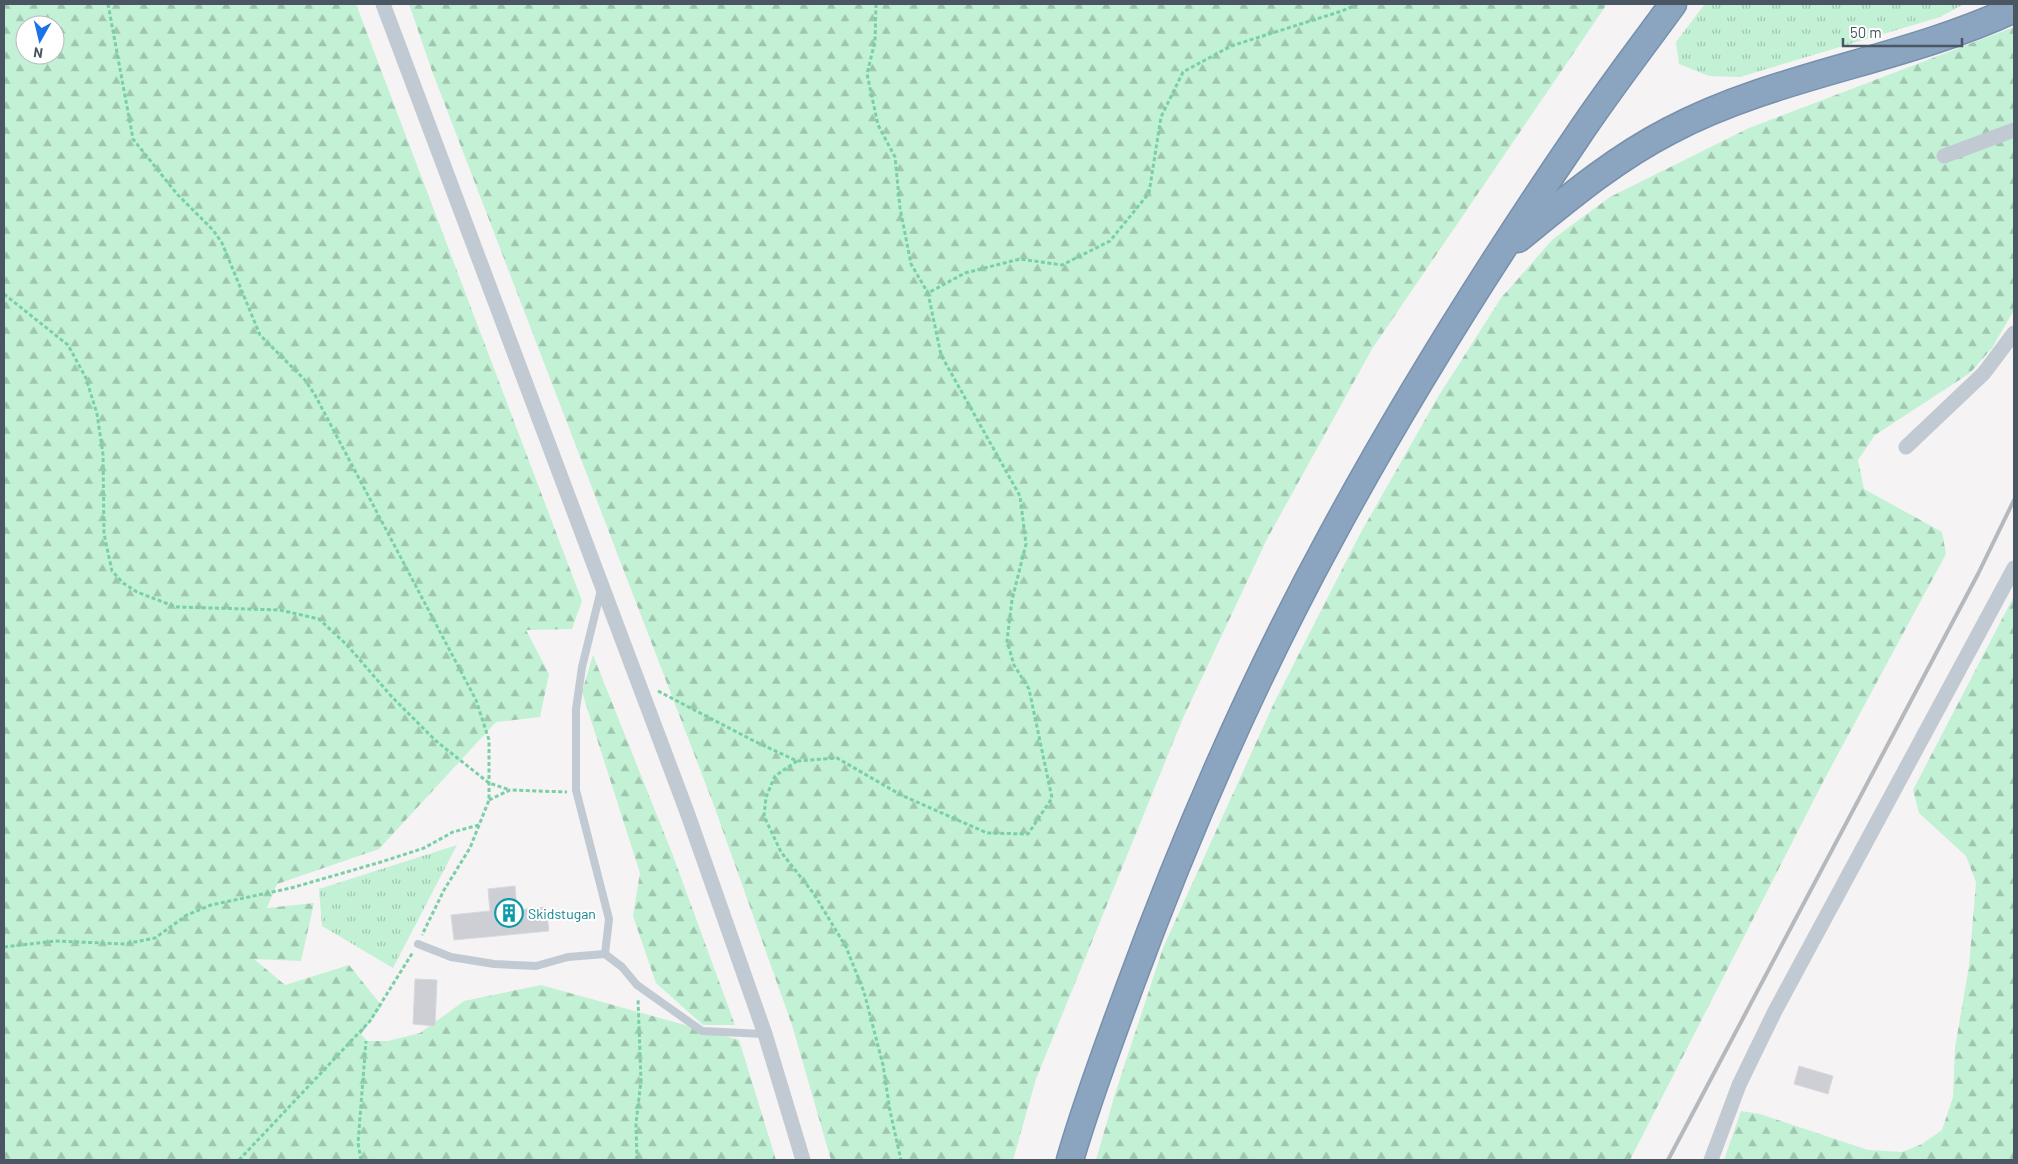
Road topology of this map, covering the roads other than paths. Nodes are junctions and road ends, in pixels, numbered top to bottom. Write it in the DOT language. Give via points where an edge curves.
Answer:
graph roads {
  1 [pos="383,4"];
  2 [pos="1656,4"];
  3 [pos="1673,4"];
  4 [pos="2014,9"];
  5 [pos="2014,130"];
  6 [pos="1944,156"];
  7 [pos="1498,255"];
  8 [pos="2014,333"];
  9 [pos="1906,447"];
  10 [pos="2014,568"];
  11 [pos="602,588"];
  12 [pos="418,944"];
  13 [pos="605,954"];
  14 [pos="765,1034"];
  15 [pos="803,1160"];
  16 [pos="1054,1160"];
  17 [pos="1070,1160"];
  18 [pos="1711,1160"];
  1 -- 11 [label="street"];
  2 -- 16 [label="highway" via="1566,128 1446,307 1391,397 1317,531 1206,756 1165,852 1126,950"];
  3 -- 7 [label="highway" via="1579,134"];
  4 -- 7 [label="highway" via="1941,39 1747,98 1669,130 1592,179"];
  5 -- 6 [label="street"];
  7 -- 17 [label="highway" via="1330,538 1221,760 1172,875"];
  8 -- 9 [label="street" via="1984,373"];
  10 -- 18 [label="street" via="1775,1011 1738,1085"];
  11 -- 13 [label="lane" via="582,667 576,709 576,790 609,919"];
  11 -- 14 [label="street" via="687,812"];
  12 -- 13 [label="lane" via="451,957 494,964 536,966 568,957"];
  13 -- 14 [label="lane" via="637,985 702,1031"];
  14 -- 15 [label="street"];
}
